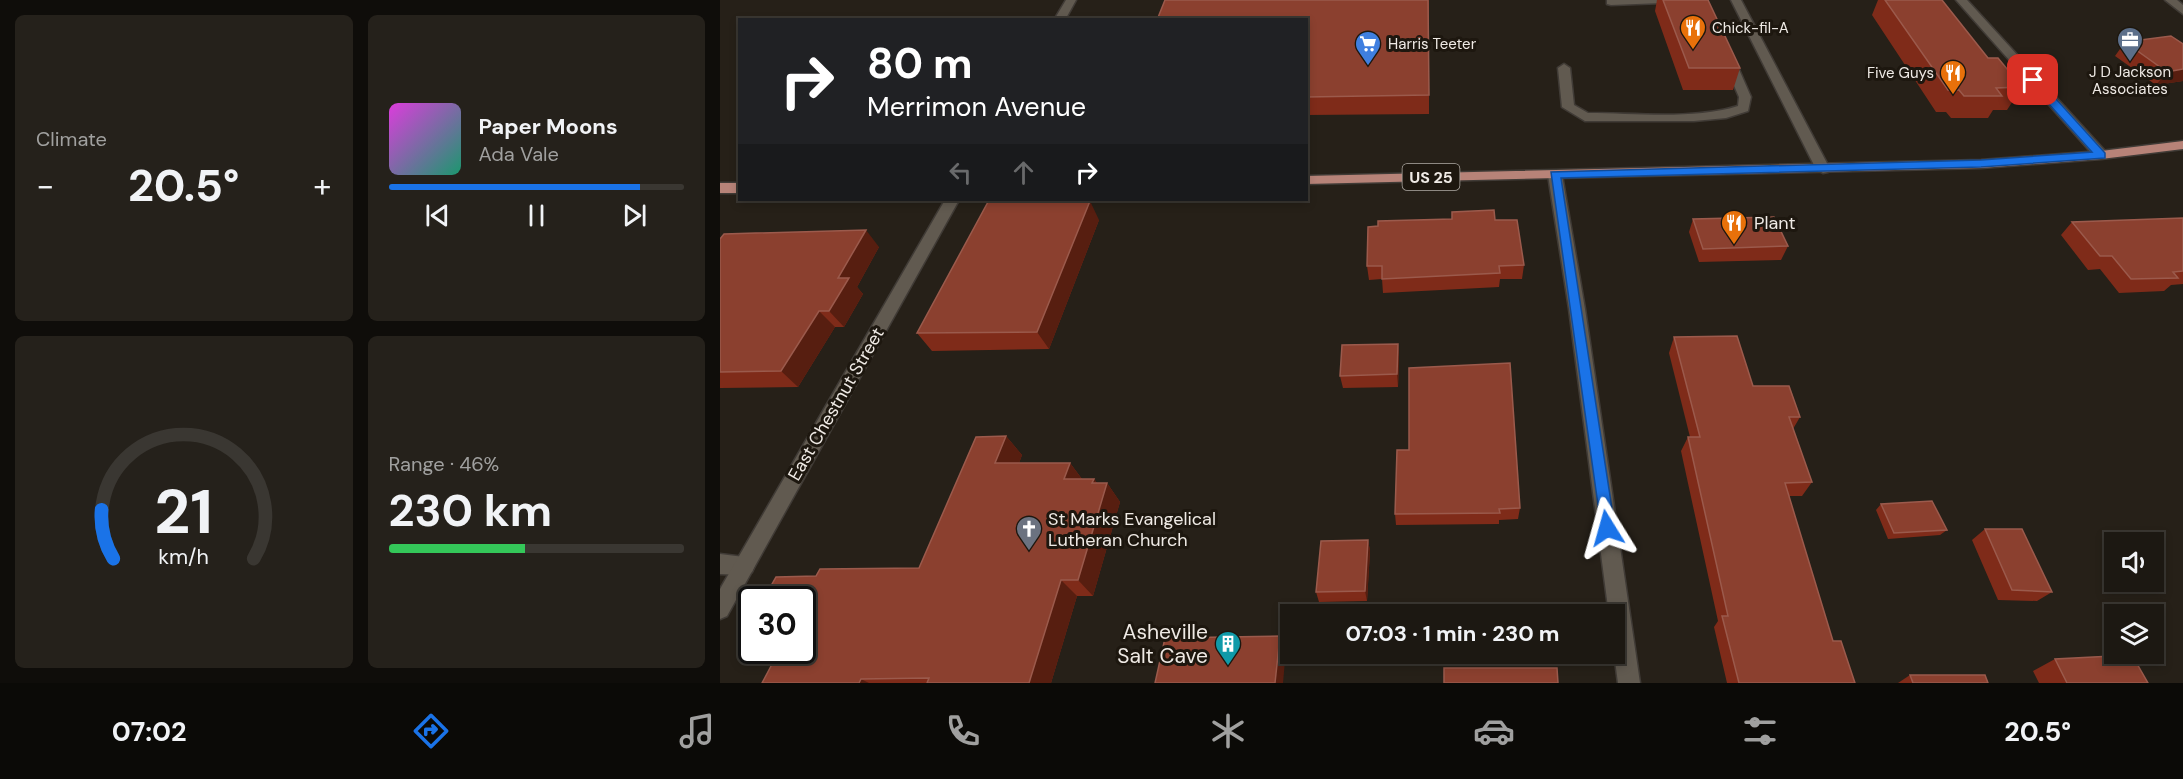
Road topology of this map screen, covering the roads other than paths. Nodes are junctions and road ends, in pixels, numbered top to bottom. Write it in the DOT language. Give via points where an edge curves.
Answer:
graph roads {
  1 [pos="1071,0"];
  2 [pos="1662,0"];
  3 [pos="1736,0"];
  4 [pos="1960,0"];
  5 [pos="2170,0"];
  6 [pos="1611,2"];
  7 [pos="2183,11"];
  8 [pos="1060,18"];
  9 [pos="1722,45"];
  10 [pos="1564,68"];
  11 [pos="2183,145"];
  12 [pos="2101,155"];
  13 [pos="1823,169"];
  14 [pos="1555,175"];
  15 [pos="1308,180"];
  16 [pos="720,188"];
  17 [pos="738,188"];
  18 [pos="951,201"];
  19 [pos="720,564"];
  20 [pos="745,565"];
  21 [pos="720,609"];
  22 [pos="1629,683"];
  1 -- 8 [label="street"];
  2 -- 6 [label="street"];
  3 -- 13 [label="street"];
  4 -- 12 [label="street"];
  5 -- 7 [label="street"];
  9 -- 10 [label="street" via="1745,97 1744,108 1726,114 1585,117 1568,107"];
  11 -- 12 [label="main road, US 25"];
  12 -- 13 [label="main road, US 25"];
  13 -- 14 [label="main road, US 25"];
  14 -- 15 [label="main road, US 25"];
  14 -- 22 [label="street"];
  16 -- 17 [label="main road"];
  18 -- 20 [label="street, East Chestnut Street"];
  19 -- 20 [label="street"];
  20 -- 21 [label="street, East Chestnut Street"];
}
